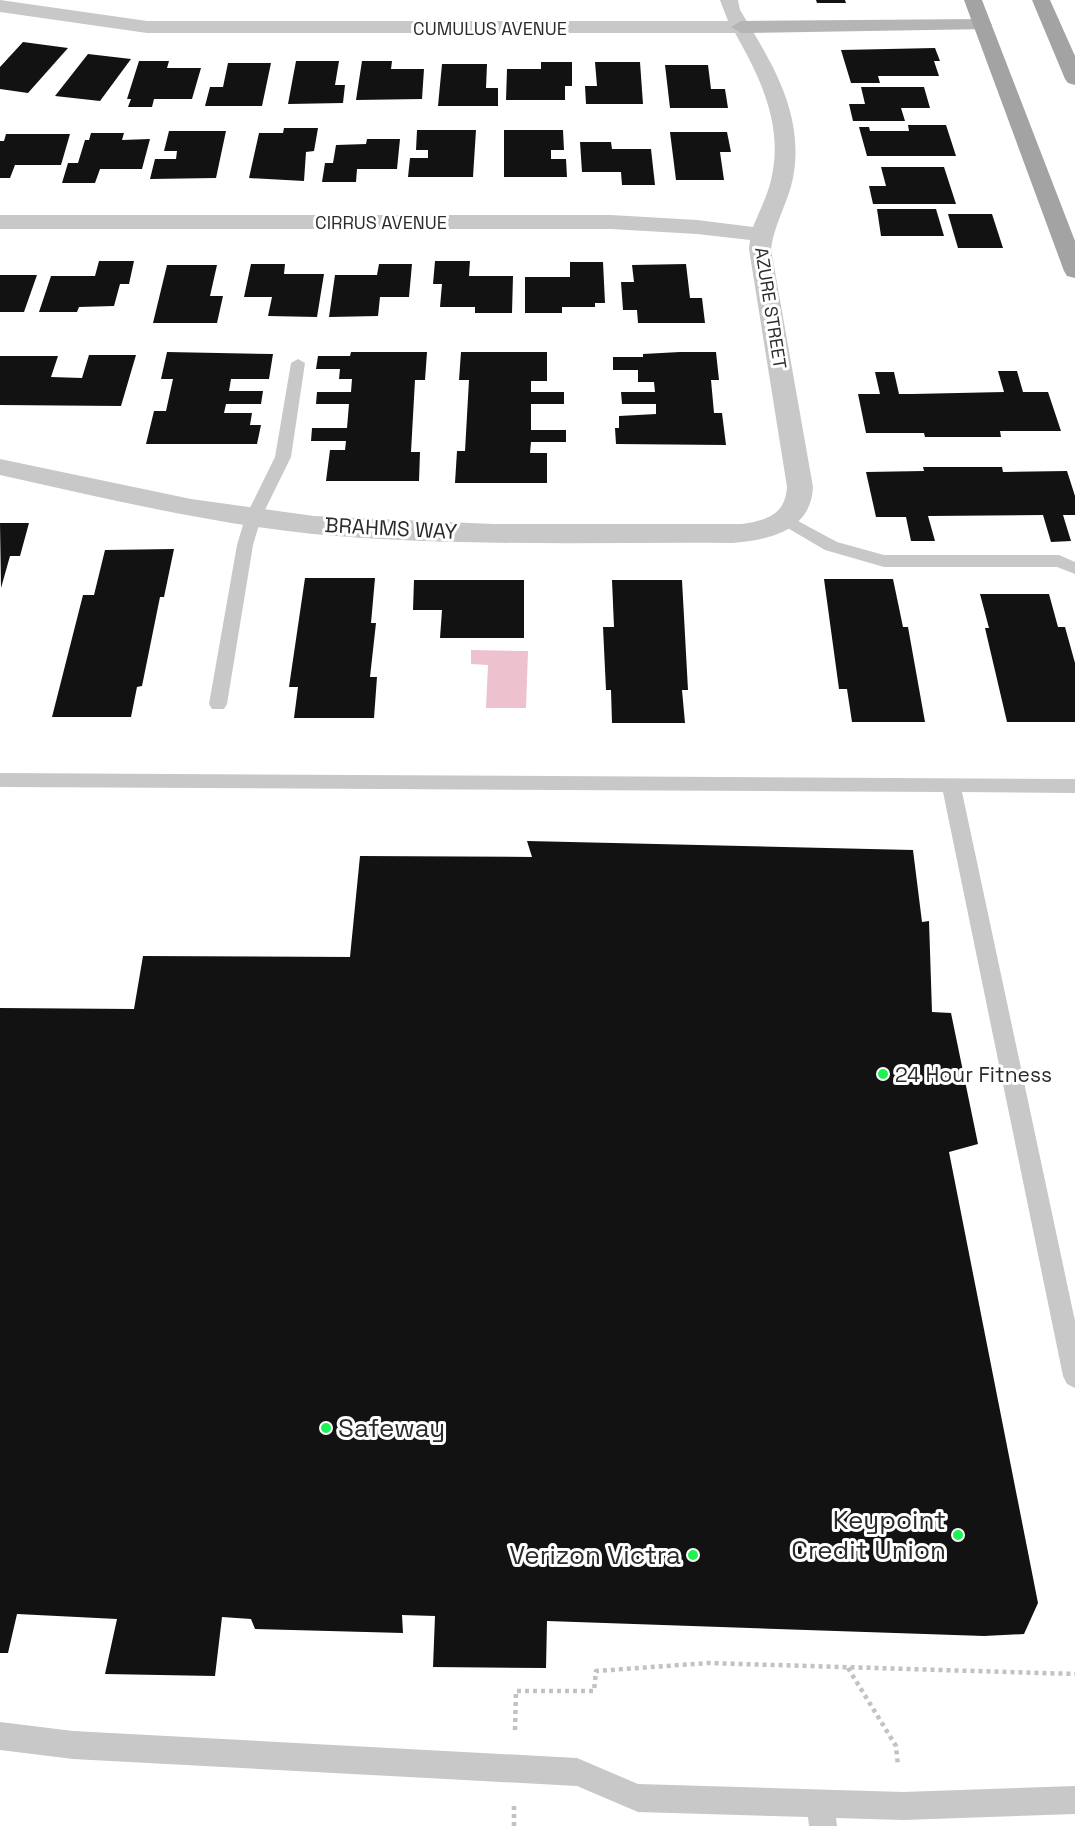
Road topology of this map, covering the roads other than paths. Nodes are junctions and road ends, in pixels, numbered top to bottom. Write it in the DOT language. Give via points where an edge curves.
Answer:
graph roads {
  1 [pos="729,0"];
  2 [pos="972,0"];
  3 [pos="1041,0"];
  4 [pos="0,6"];
  5 [pos="982,25"];
  6 [pos="741,27"];
  7 [pos="1075,79"];
  8 [pos="0,222"];
  9 [pos="760,235"];
  10 [pos="1075,271"];
  11 [pos="298,363"];
  12 [pos="0,467"];
  13 [pos="253,518"];
  14 [pos="785,519"];
  15 [pos="1075,568"];
  16 [pos="218,704"];
  17 [pos="0,780"];
  18 [pos="951,785"];
  19 [pos="1075,786"];
  20 [pos="1075,1376"];
  21 [pos="0,1736"];
  22 [pos="1075,1800"];
  23 [pos="821,1814"];
  1 -- 6 [label="street, AZURE STREET"];
  2 -- 5 [label="main road"];
  3 -- 7 [label="main road"];
  4 -- 6 [label="street, CUMULUS AVENUE" via="147,27"];
  5 -- 6 [label="street, CUMULUS AVENUE"];
  5 -- 10 [label="main road"];
  6 -- 9 [label="street, AZURE STREET" via="774,85 784,116 786,150 782,178 771,215"];
  8 -- 9 [label="street, CIRRUS AVENUE" via="610,222"];
  9 -- 14 [label="street, AZURE STREET" via="800,487 800,503"];
  11 -- 13 [label="lane" via="283,457"];
  12 -- 13 [label="street, BRAHMS WAY"];
  13 -- 14 [label="street, BRAHMS WAY" via="438,531 720,534 752,532"];
  13 -- 16 [label="lane"];
  14 -- 15 [label="lane" via="831,546 884,561 1059,561"];
  17 -- 18 [label="lane"];
  18 -- 19 [label="lane"];
  18 -- 20 [label="lane"];
  21 -- 23 [label="lane" via="73,1745 576,1772 638,1798"];
  22 -- 23 [label="lane" via="903,1806"];
}
